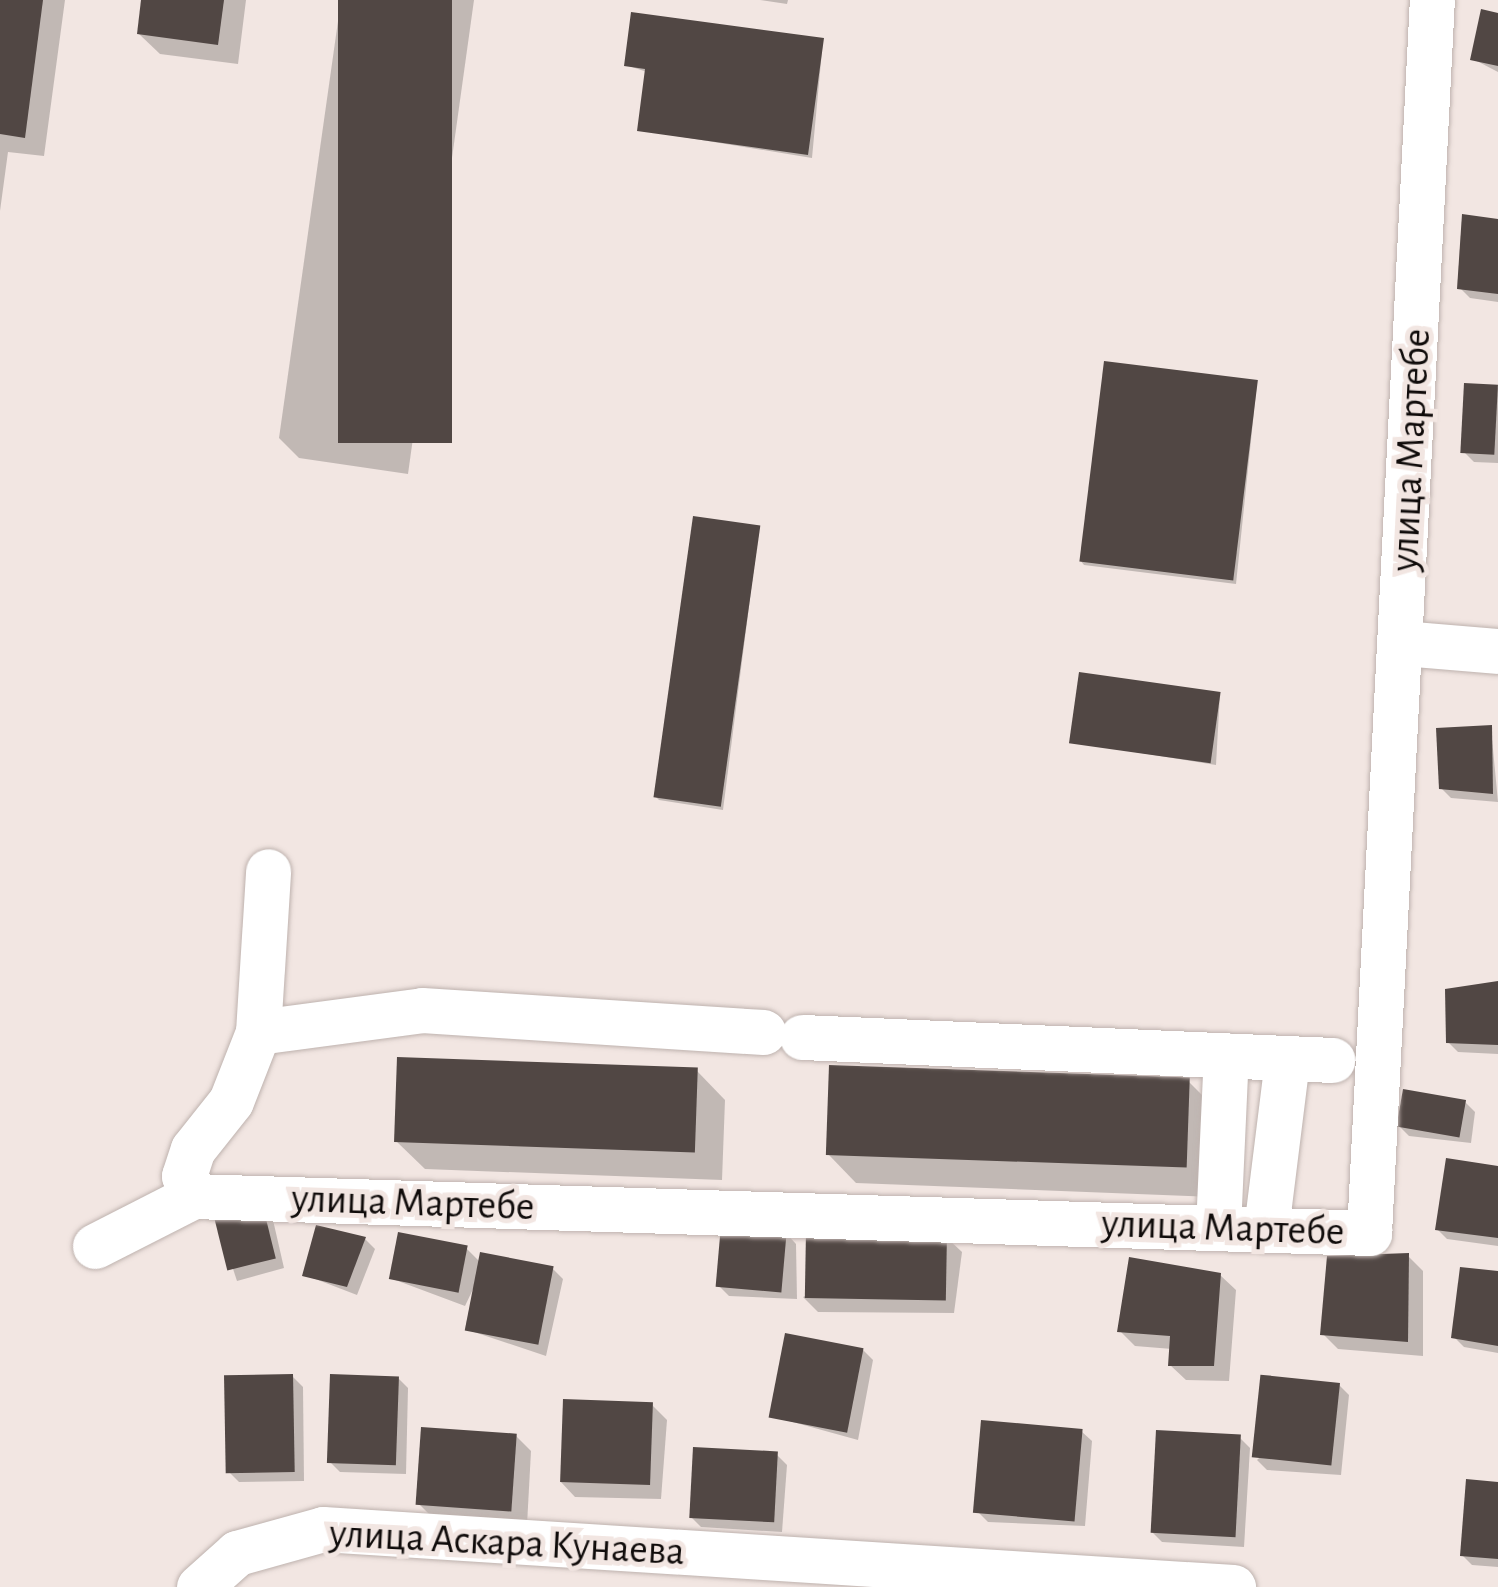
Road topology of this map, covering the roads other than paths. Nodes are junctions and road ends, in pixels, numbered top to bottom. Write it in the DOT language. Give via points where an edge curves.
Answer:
graph roads {
  1 [pos="1432,0"];
  2 [pos="1402,642"];
  3 [pos="1498,651"];
  4 [pos="268,871"];
  5 [pos="258,1032"];
  6 [pos="1226,1055"];
  7 [pos="1288,1060"];
  8 [pos="1333,1060"];
  9 [pos="193,1196"];
  10 [pos="1218,1228"];
  11 [pos="1266,1230"];
  12 [pos="95,1246"];
  13 [pos="204,1581"];
  14 [pos="1233,1587"];
  1 -- 2 [label="street, улица Мартебе"];
  2 -- 3 [label="street"];
  2 -- 11 [label="street, улица Мартебе" via="1370,1233"];
  4 -- 5 [label="street"];
  5 -- 6 [label="street" via="422,1010"];
  5 -- 9 [label="street" via="231,1101 193,1149 184,1176"];
  6 -- 7 [label="street"];
  6 -- 10 [label="street"];
  7 -- 8 [label="street"];
  7 -- 11 [label="street"];
  9 -- 10 [label="street, улица Мартебе"];
  9 -- 12 [label="street, улица Мартебе"];
  10 -- 11 [label="street, улица Мартебе"];
  13 -- 14 [label="street, улица Аскара Кунаева" via="237,1553 322,1529"];
}
